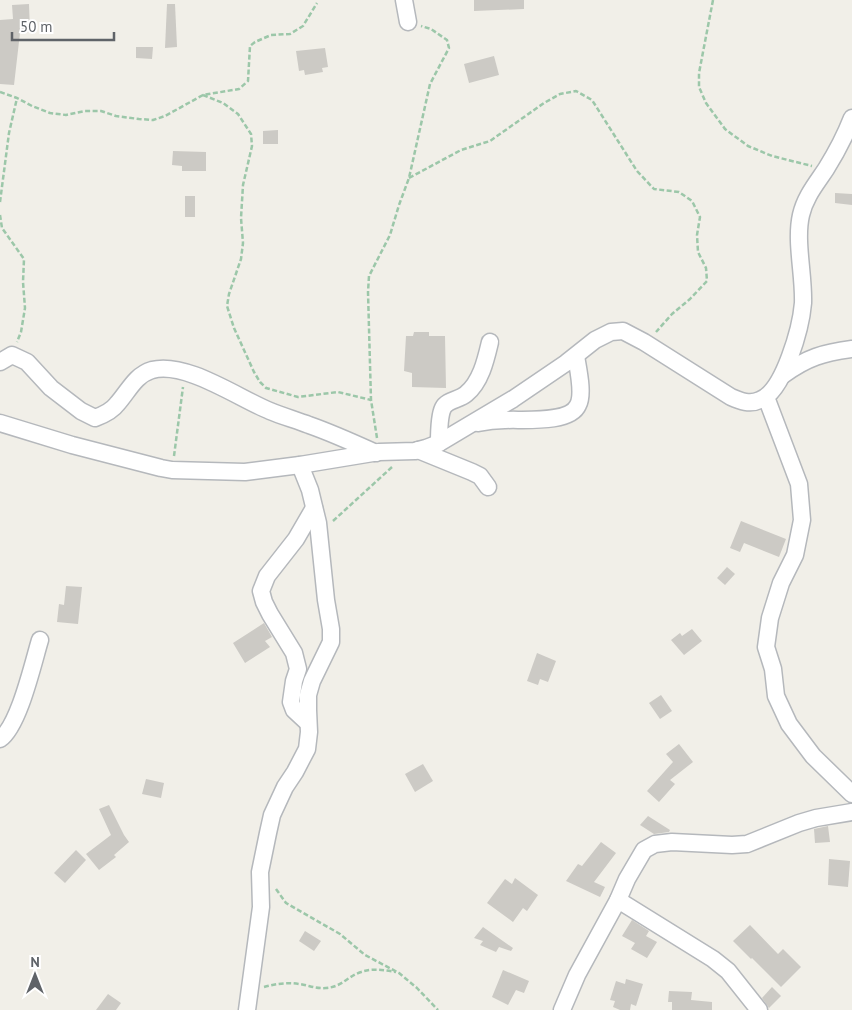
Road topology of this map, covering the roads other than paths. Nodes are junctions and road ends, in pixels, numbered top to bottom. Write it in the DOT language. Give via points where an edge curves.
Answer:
graph roads {
  1 [pos="404,0"];
  2 [pos="408,22"];
  3 [pos="852,118"];
  4 [pos="490,342"];
  5 [pos="852,349"];
  6 [pos="576,356"];
  7 [pos="6,358"];
  8 [pos="783,375"];
  9 [pos="766,398"];
  10 [pos="0,423"];
  11 [pos="469,424"];
  12 [pos="438,443"];
  13 [pos="414,451"];
  14 [pos="378,453"];
  15 [pos="300,465"];
  16 [pos="488,487"];
  17 [pos="314,508"];
  18 [pos="40,640"];
  19 [pos="308,723"];
  20 [pos="0,739"];
  21 [pos="852,794"];
  22 [pos="852,812"];
  23 [pos="618,900"];
  24 [pos="247,1010"];
  25 [pos="562,1010"];
  26 [pos="759,1010"];
  1 -- 2 [label="street"];
  3 -- 8 [label="street" via="809,194 801,215 803,303 799,328"];
  4 -- 12 [label="street" via="478,380 464,396 443,408"];
  5 -- 8 [label="street" via="808,359"];
  6 -- 9 [label="street" via="595,340 611,332 623,331 731,397 750,403"];
  6 -- 11 [label="street" via="513,399"];
  6 -- 11 [label="street" via="580,400 574,411 551,418"];
  7 -- 14 [label="street" via="27,362 51,388 95,418 116,406 147,372 166,369 200,377 272,412"];
  8 -- 9 [label="street"];
  9 -- 21 [label="street" via="799,484 802,520 795,555 781,583 770,618 766,647 776,696 798,737"];
  10 -- 15 [label="street" via="172,470 245,472"];
  11 -- 12 [label="street"];
  12 -- 13 [label="street"];
  13 -- 14 [label="street"];
  13 -- 16 [label="street" via="472,472 480,476"];
  14 -- 15 [label="street"];
  15 -- 17 [label="street"];
  17 -- 19 [label="street" via="331,629 330,642 308,695"];
  17 -- 19 [label="street" via="296,540 266,576 261,591 270,614 294,653 298,669 291,702 294,710"];
  18 -- 20 [label="street" via="16,717"];
  19 -- 24 [label="street" via="307,749 272,815 260,872 261,907"];
  22 -- 23 [label="street" via="799,822 747,844 655,844 644,850"];
  23 -- 25 [label="street" via="577,975"];
  23 -- 26 [label="street" via="713,959 728,971"];
}
